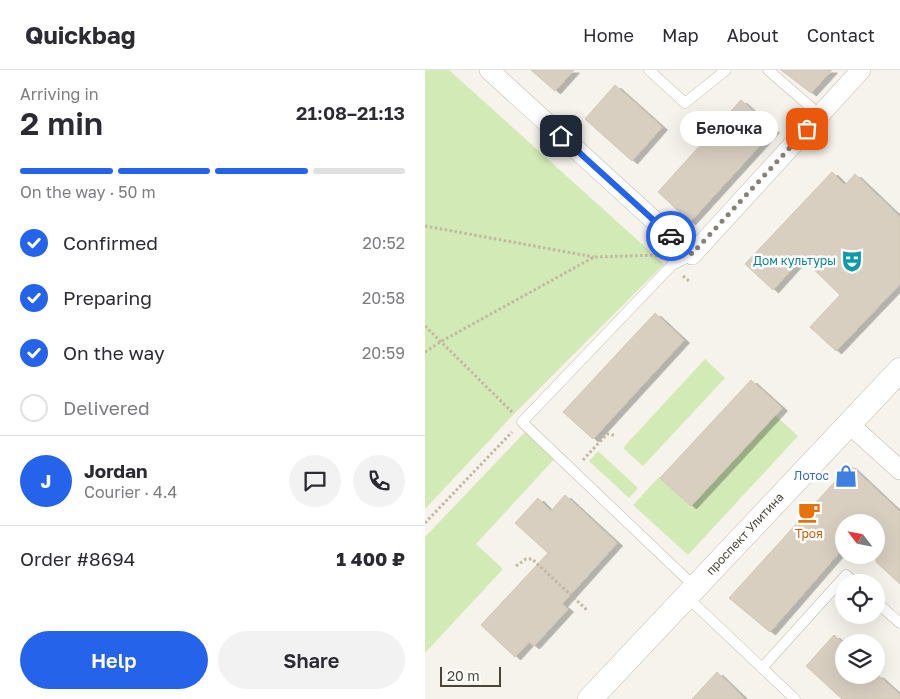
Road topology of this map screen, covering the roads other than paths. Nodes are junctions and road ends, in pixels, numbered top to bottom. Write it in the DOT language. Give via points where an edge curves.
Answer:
graph roads {
  1 [pos="489,70"];
  2 [pos="649,70"];
  3 [pos="726,70"];
  4 [pos="768,70"];
  5 [pos="861,70"];
  6 [pos="820,115"];
  7 [pos="692,254"];
  8 [pos="900,370"];
  9 [pos="849,424"];
  10 [pos="900,470"];
  11 [pos="835,588"];
  12 [pos="691,592"];
  13 [pos="885,610"];
  14 [pos="900,623"];
  15 [pos="762,668"];
  16 [pos="791,698"];
  17 [pos="590,699"];
  1 -- 7 [label="street"];
  2 -- 3 [label="lane" via="685,103"];
  4 -- 6 [label="lane"];
  5 -- 6 [label="street"];
  6 -- 7 [label="street"];
  7 -- 12 [label="lane" via="672,265 522,422"];
  8 -- 9 [label="street, проспект Улитина"];
  9 -- 10 [label="street"];
  9 -- 12 [label="street, проспект Улитина"];
  11 -- 15 [label="lane"];
  12 -- 15 [label="lane"];
  12 -- 17 [label="street, проспект Улитина"];
  13 -- 14 [label="lane"];
  15 -- 16 [label="lane"];
}
